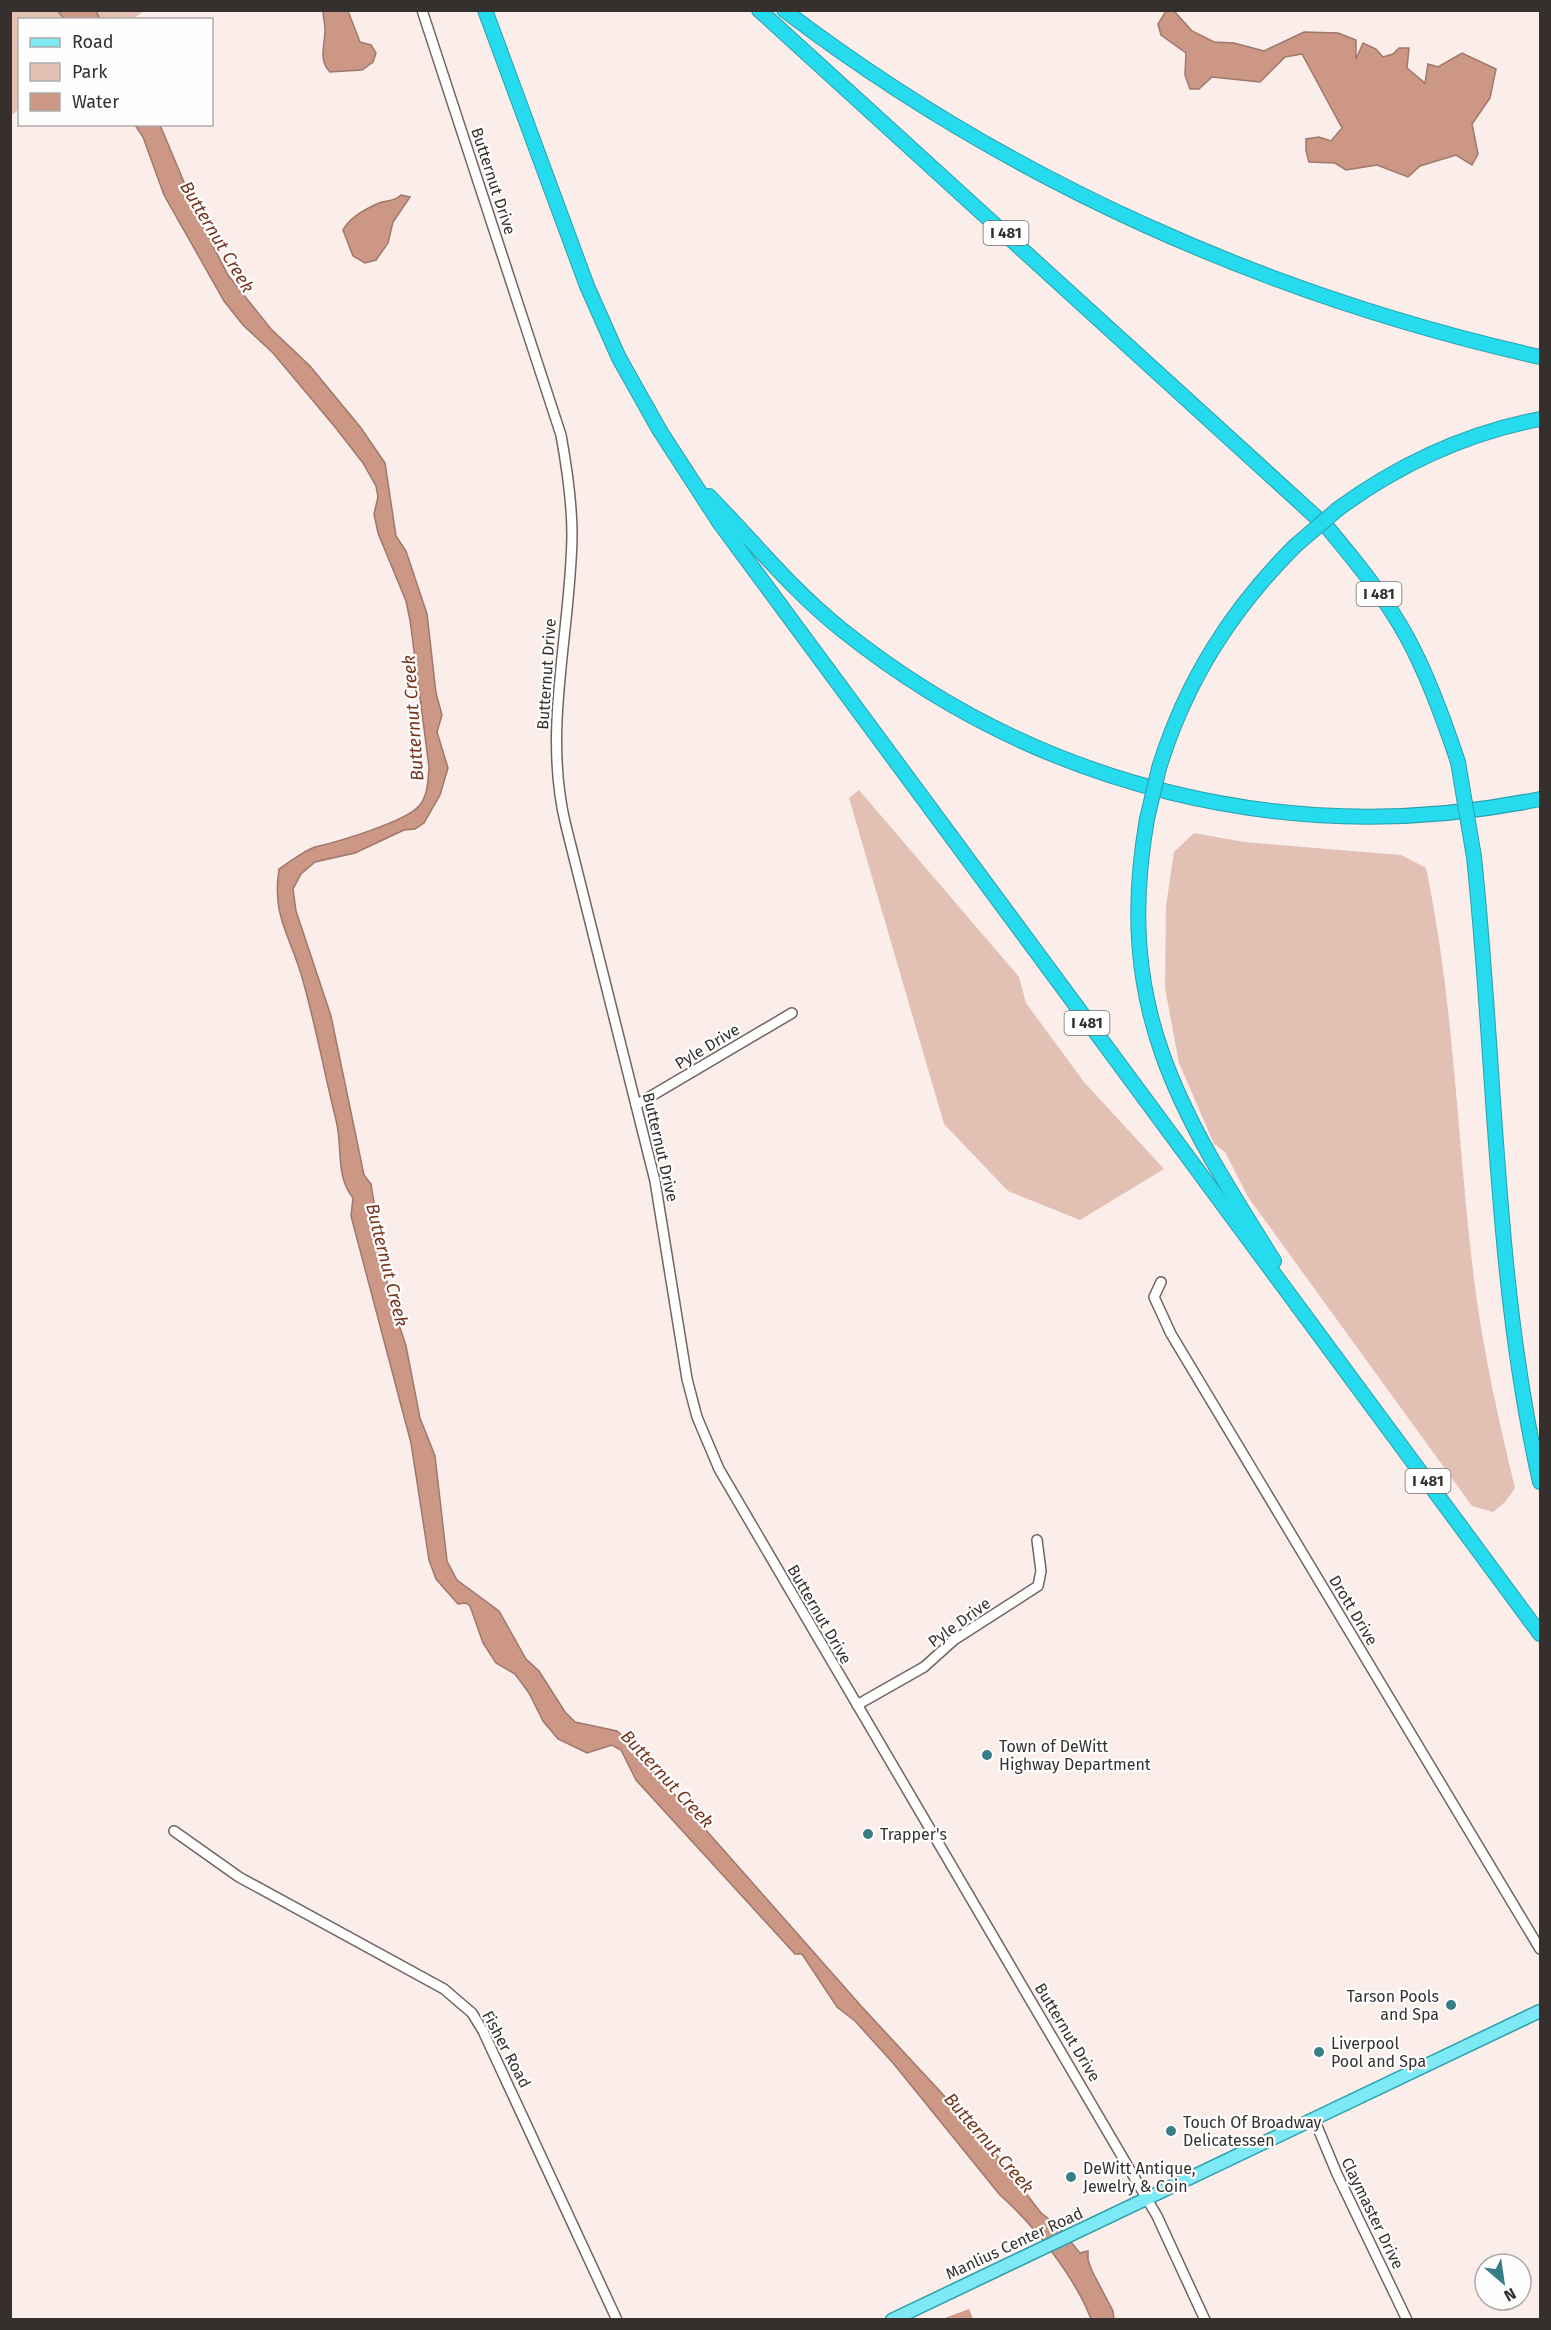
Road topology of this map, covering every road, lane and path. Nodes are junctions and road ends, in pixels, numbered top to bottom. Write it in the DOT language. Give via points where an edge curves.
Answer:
graph roads {
  1 [pos="422,10"];
  2 [pos="485,10"];
  3 [pos="759,10"];
  4 [pos="784,10"];
  5 [pos="1540,357"];
  6 [pos="1540,419"];
  7 [pos="691,478"];
  8 [pos="1540,800"];
  9 [pos="792,1013"];
  10 [pos="636,1105"];
  11 [pos="1161,1282"];
  12 [pos="1315,1327"];
  13 [pos="1540,1482"];
  14 [pos="1037,1540"];
  15 [pos="1540,1634"];
  16 [pos="856,1705"];
  17 [pos="174,1831"];
  18 [pos="1540,1950"];
  19 [pos="1540,2011"];
  20 [pos="1314,2120"];
  21 [pos="1147,2199"];
  22 [pos="617,2319"];
  23 [pos="892,2319"];
  24 [pos="1205,2319"];
  25 [pos="1407,2319"];
  1 -- 10 [label="street, Butternut Drive" via="561,435 569,478 572,535 556,729 559,787"];
  2 -- 7 [label="highway, I 481" via="587,286 619,358"];
  3 -- 13 [label="highway, I 481, bridge" via="1327,527 1370,580 1409,640 1441,711 1458,762 1474,857 1515,1339"];
  4 -- 5 [label="highway" via="927,109 1014,160 1150,228 1319,295 1419,327"];
  6 -- 12 [label="highway, bridge" via="1437,451 1384,478 1338,509 1295,546 1250,594 1215,642 1184,700 1159,768 1147,819 1137,915 1150,1016 1181,1104 1207,1154"];
  7 -- 8 [label="highway" via="791,584 840,628 904,676 998,730 1081,766 1164,791 1273,812 1324,816 1375,819"];
  7 -- 12 [label="highway, I 481" via="861,717"];
  9 -- 10 [label="street, Pyle Drive"];
  10 -- 16 [label="street, Butternut Drive" via="655,1180 687,1380 706,1444"];
  11 -- 18 [label="street, Drott Drive" via="1155,1297 1171,1334"];
  12 -- 15 [label="highway, I 481"];
  14 -- 16 [label="street, Pyle Drive" via="1041,1571 1038,1586 954,1640 924,1667"];
  16 -- 21 [label="street, Butternut Drive"];
  17 -- 22 [label="street, Fisher Road" via="239,1877 444,1989 472,2013 530,2127"];
  19 -- 20 [label="main road, Manlius Center Road"];
  20 -- 21 [label="main road, Manlius Center Road"];
  20 -- 25 [label="street, Claymaster Drive"];
  21 -- 23 [label="main road, Manlius Center Road"];
  21 -- 24 [label="street, Butternut Drive"];
}
